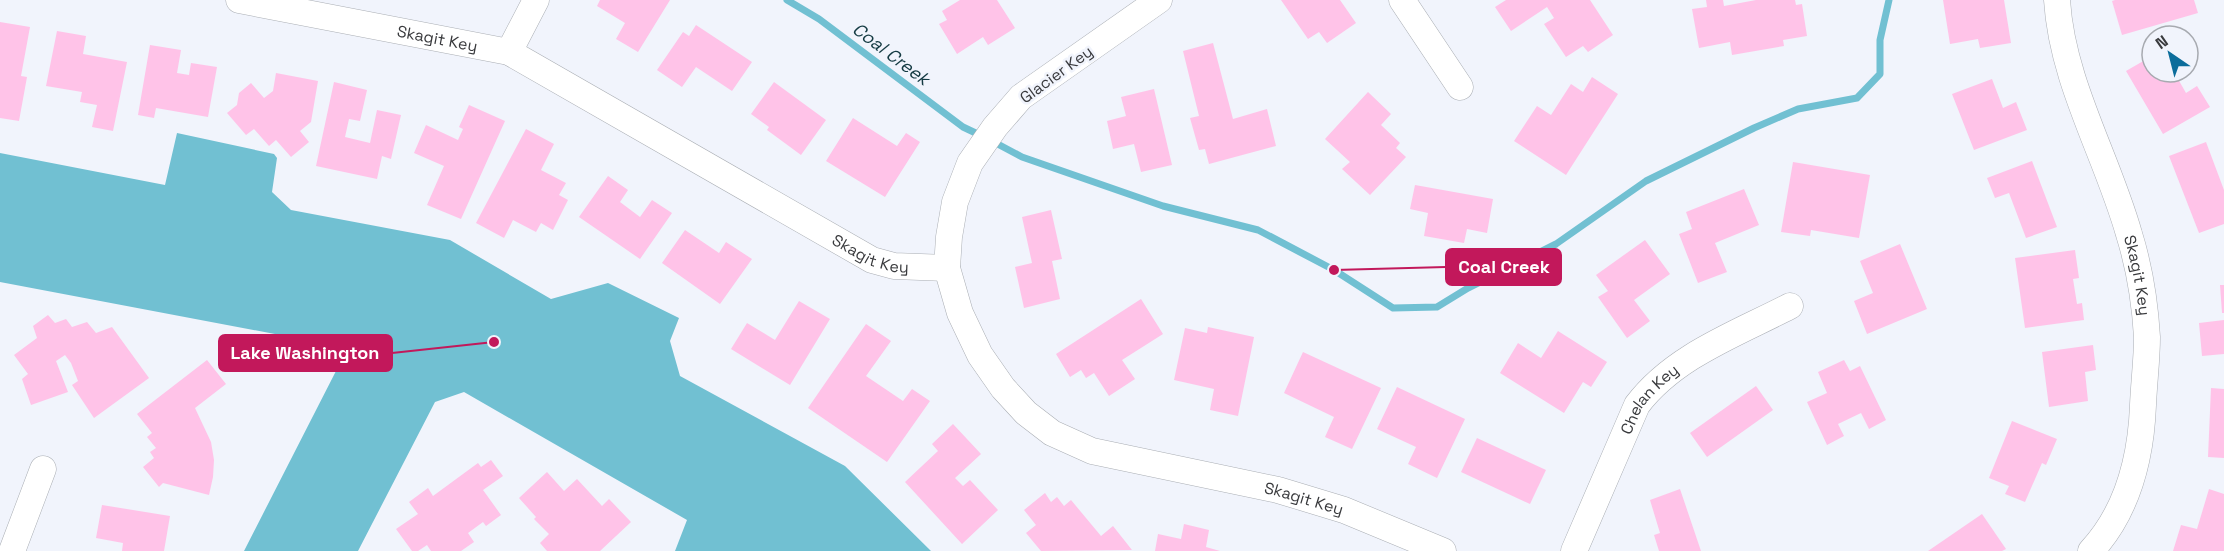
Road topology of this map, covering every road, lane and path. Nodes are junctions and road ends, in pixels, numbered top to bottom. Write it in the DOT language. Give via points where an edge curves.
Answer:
graph roads {
  1 [pos="239,0"];
  2 [pos="536,0"];
  3 [pos="1159,0"];
  4 [pos="1402,0"];
  5 [pos="2057,0"];
  6 [pos="509,52"];
  7 [pos="1460,87"];
  8 [pos="947,268"];
  9 [pos="1790,306"];
  10 [pos="43,469"];
  11 [pos="12,551"];
  12 [pos="1443,551"];
  13 [pos="1574,551"];
  14 [pos="2091,551"];
  1 -- 6 [label="street, Skagit Key"];
  2 -- 6 [label="street"];
  3 -- 8 [label="street, Glacier Key" via="1021,97 995,127 976,155 955,202"];
  4 -- 7 [label="street"];
  5 -- 14 [label="street, Skagit Key" via="2066,57 2129,234 2142,290 2146,337 2142,424 2134,474 2120,509"];
  6 -- 8 [label="street, Skagit Key" via="872,260 894,266"];
  8 -- 12 [label="street, Skagit Key" via="960,313 980,356 1018,404 1053,433 1092,451 1278,490 1344,510"];
  9 -- 13 [label="street, Chelan Key" via="1698,353 1647,391 1636,405"];
  10 -- 11 [label="street"];
}
